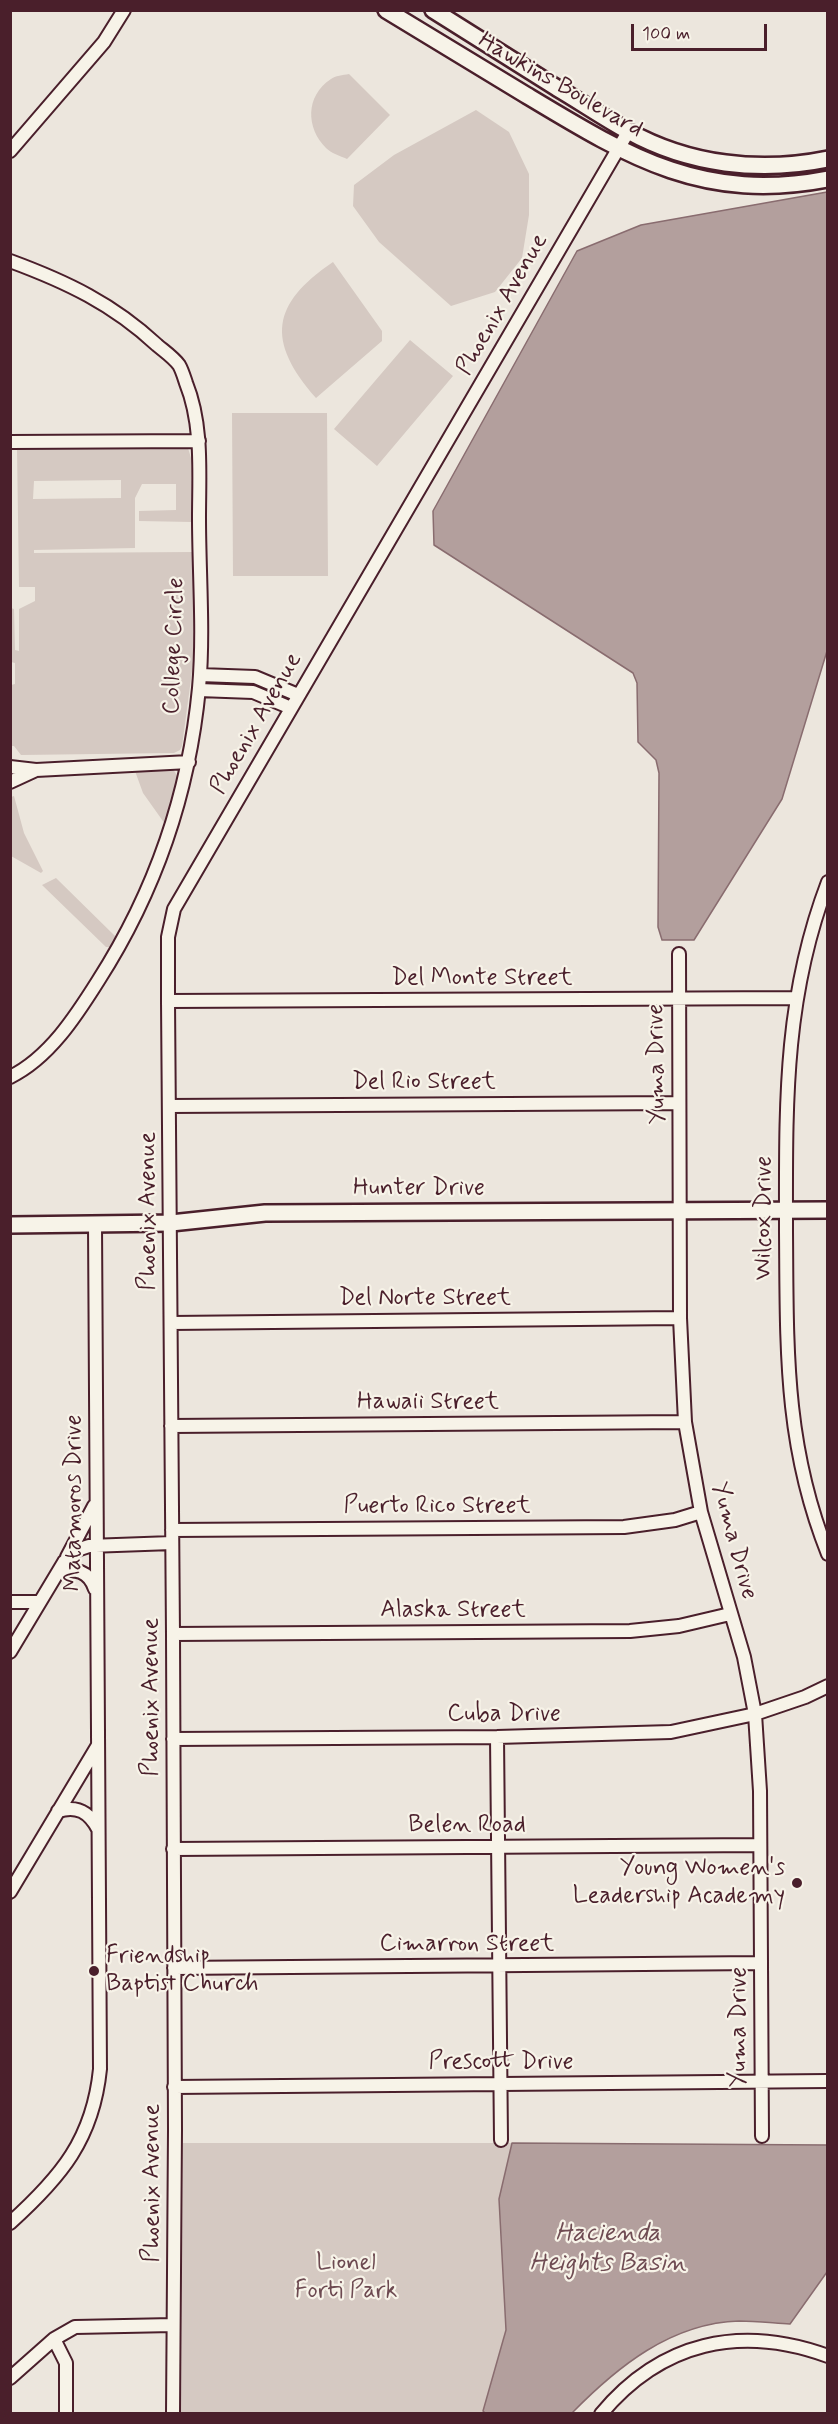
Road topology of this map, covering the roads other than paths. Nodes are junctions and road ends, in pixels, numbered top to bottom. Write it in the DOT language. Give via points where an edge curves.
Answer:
graph roads {
  1 [pos="124,10"];
  2 [pos="386,10"];
  3 [pos="433,10"];
  4 [pos="628,132"];
  5 [pos="617,148"];
  6 [pos="10,151"];
  7 [pos="828,159"];
  8 [pos="828,179"];
  9 [pos="10,261"];
  10 [pos="199,441"];
  11 [pos="10,442"];
  12 [pos="200,675"];
  13 [pos="199,690"];
  14 [pos="298,695"];
  15 [pos="291,708"];
  16 [pos="189,762"];
  17 [pos="10,767"];
  18 [pos="36,770"];
  19 [pos="10,782"];
  20 [pos="828,882"];
  21 [pos="679,954"];
  22 [pos="796,998"];
  23 [pos="678,999"];
  24 [pos="168,1001"];
  25 [pos="10,1077"];
  26 [pos="679,1103"];
  27 [pos="169,1106"];
  28 [pos="786,1210"];
  29 [pos="828,1210"];
  30 [pos="681,1211"];
  31 [pos="171,1222"];
  32 [pos="95,1224"];
  33 [pos="10,1225"];
  34 [pos="680,1318"];
  35 [pos="171,1323"];
  36 [pos="685,1422"];
  37 [pos="171,1426"];
  38 [pos="96,1502"];
  39 [pos="701,1512"];
  40 [pos="172,1530"];
  41 [pos="172,1543"];
  42 [pos="95,1545"];
  43 [pos="828,1554"];
  44 [pos="61,1568"];
  45 [pos="97,1593"];
  46 [pos="10,1602"];
  47 [pos="40,1602"];
  48 [pos="730,1614"];
  49 [pos="173,1634"];
  50 [pos="10,1652"];
  51 [pos="828,1686"];
  52 [pos="755,1714"];
  53 [pos="497,1737"];
  54 [pos="173,1739"];
  55 [pos="98,1744"];
  56 [pos="98,1782"];
  57 [pos="67,1795"];
  58 [pos="58,1811"];
  59 [pos="98,1829"];
  60 [pos="760,1845"];
  61 [pos="499,1846"];
  62 [pos="173,1850"];
  63 [pos="10,1892"];
  64 [pos="760,1963"];
  65 [pos="500,1966"];
  66 [pos="174,1968"];
  67 [pos="828,2081"];
  68 [pos="761,2082"];
  69 [pos="500,2083"];
  70 [pos="174,2087"];
  71 [pos="762,2136"];
  72 [pos="501,2140"];
  73 [pos="10,2223"];
  74 [pos="173,2325"];
  75 [pos="54,2339"];
  76 [pos="806,2350"];
  77 [pos="828,2356"];
  78 [pos="828,2364"];
  79 [pos="12,2374"];
  80 [pos="66,2414"];
  81 [pos="173,2414"];
  82 [pos="601,2414"];
  1 -- 6 [label="street" via="104,42"];
  2 -- 5 [label="main road, Hawkins Boulevard"];
  3 -- 4 [label="main road, Hawkins Boulevard"];
  4 -- 5 [label="street, Phoenix Avenue"];
  4 -- 7 [label="main road, Hawkins Boulevard" via="688,155 745,167"];
  5 -- 8 [label="main road, Hawkins Boulevard" via="686,176 720,183 787,186"];
  5 -- 14 [label="street, Phoenix Avenue"];
  9 -- 10 [label="street, College Circle" via="84,291 130,320 180,366 194,400"];
  10 -- 11 [label="street"];
  10 -- 12 [label="street, College Circle"];
  12 -- 13 [label="street, College Circle"];
  12 -- 14 [label="street" via="255,677"];
  13 -- 15 [label="street" via="253,692"];
  13 -- 16 [label="street, College Circle"];
  14 -- 15 [label="street, Phoenix Avenue"];
  15 -- 24 [label="street, Phoenix Avenue" via="174,909 168,937"];
  16 -- 18 [label="street"];
  16 -- 25 [label="street, College Circle" via="168,840 137,915 119,947 85,1002 54,1041"];
  17 -- 18 [label="street"];
  18 -- 19 [label="street"];
  20 -- 22 [label="street, Wilcox Drive" via="813,924"];
  21 -- 23 [label="street, Yuma Drive"];
  22 -- 23 [label="street, Del Monte Street"];
  22 -- 28 [label="street, Wilcox Drive" via="786,1101"];
  23 -- 24 [label="street, Del Monte Street"];
  23 -- 26 [label="street, Yuma Drive"];
  24 -- 27 [label="street, Phoenix Avenue"];
  26 -- 27 [label="street, Del Rio Street"];
  26 -- 30 [label="street, Yuma Drive"];
  27 -- 31 [label="street, Phoenix Avenue"];
  28 -- 29 [label="main road, Hunter Drive"];
  28 -- 30 [label="main road, Hunter Drive"];
  28 -- 43 [label="street, Wilcox Drive" via="788,1369 797,1452"];
  30 -- 31 [label="main road, Hunter Drive" via="265,1213"];
  30 -- 34 [label="street, Yuma Drive"];
  31 -- 32 [label="main road, Hunter Drive"];
  31 -- 35 [label="street, Phoenix Avenue"];
  32 -- 33 [label="main road, Hunter Drive"];
  32 -- 38 [label="street, Matamoros Drive"];
  34 -- 35 [label="street, Del Norte Street"];
  34 -- 36 [label="street, Yuma Drive"];
  35 -- 37 [label="street, Phoenix Avenue"];
  36 -- 37 [label="street, Hawaii Street"];
  36 -- 39 [label="street, Yuma Drive"];
  37 -- 40 [label="street, Phoenix Avenue"];
  38 -- 42 [label="street, Matamoros Drive"];
  38 -- 44 [label="street"];
  39 -- 40 [label="street, Puerto Rico Street" via="624,1527"];
  39 -- 48 [label="street, Yuma Drive"];
  40 -- 41 [label="street, Phoenix Avenue"];
  41 -- 42 [label="street"];
  41 -- 49 [label="street, Phoenix Avenue"];
  42 -- 44 [label="street" via="77,1550"];
  42 -- 45 [label="street, Matamoros Drive"];
  44 -- 45 [label="street" via="83,1572"];
  44 -- 47 [label="street"];
  45 -- 55 [label="street, Matamoros Drive"];
  46 -- 47 [label="street"];
  47 -- 50 [label="street"];
  48 -- 49 [label="street, Alaska Street" via="679,1626 630,1631"];
  48 -- 52 [label="street, Yuma Drive"];
  49 -- 54 [label="street, Phoenix Avenue"];
  51 -- 52 [label="street, Cuba Drive"];
  52 -- 53 [label="street, Cuba Drive" via="671,1732"];
  52 -- 60 [label="street, Yuma Drive"];
  53 -- 54 [label="street, Cuba Drive"];
  53 -- 61 [label="street"];
  54 -- 62 [label="street, Phoenix Avenue"];
  55 -- 56 [label="street, Matamoros Drive"];
  55 -- 57 [label="street"];
  56 -- 57 [label="street" via="81,1785"];
  56 -- 59 [label="street, Matamoros Drive"];
  57 -- 58 [label="street"];
  58 -- 59 [label="street" via="83,1811"];
  58 -- 63 [label="street"];
  59 -- 73 [label="street, Matamoros Drive" via="100,2069 94,2106 84,2135 66,2167"];
  60 -- 61 [label="street, Belen Road"];
  60 -- 64 [label="street, Yuma Drive"];
  61 -- 62 [label="street, Belen Road"];
  61 -- 65 [label="street"];
  62 -- 66 [label="street, Phoenix Avenue"];
  64 -- 65 [label="street, Cimarron Street"];
  64 -- 68 [label="street, Yuma Drive"];
  65 -- 66 [label="street, Cimarron Street"];
  65 -- 69 [label="street"];
  66 -- 70 [label="street, Phoenix Avenue"];
  67 -- 68 [label="street, Prescott Drive"];
  68 -- 69 [label="street, Prescott Drive"];
  68 -- 71 [label="street, Yuma Drive"];
  69 -- 70 [label="street, Prescott Drive"];
  69 -- 72 [label="street"];
  70 -- 74 [label="street, Phoenix Avenue"];
  74 -- 75 [label="street" via="75,2327"];
  74 -- 81 [label="street, Phoenix Avenue"];
  75 -- 79 [label="street"];
  75 -- 80 [label="street" via="66,2363"];
  76 -- 77 [label="street"];
  76 -- 78 [label="street"];
  76 -- 82 [label="street" via="747,2340 684,2352 635,2379"];
}
